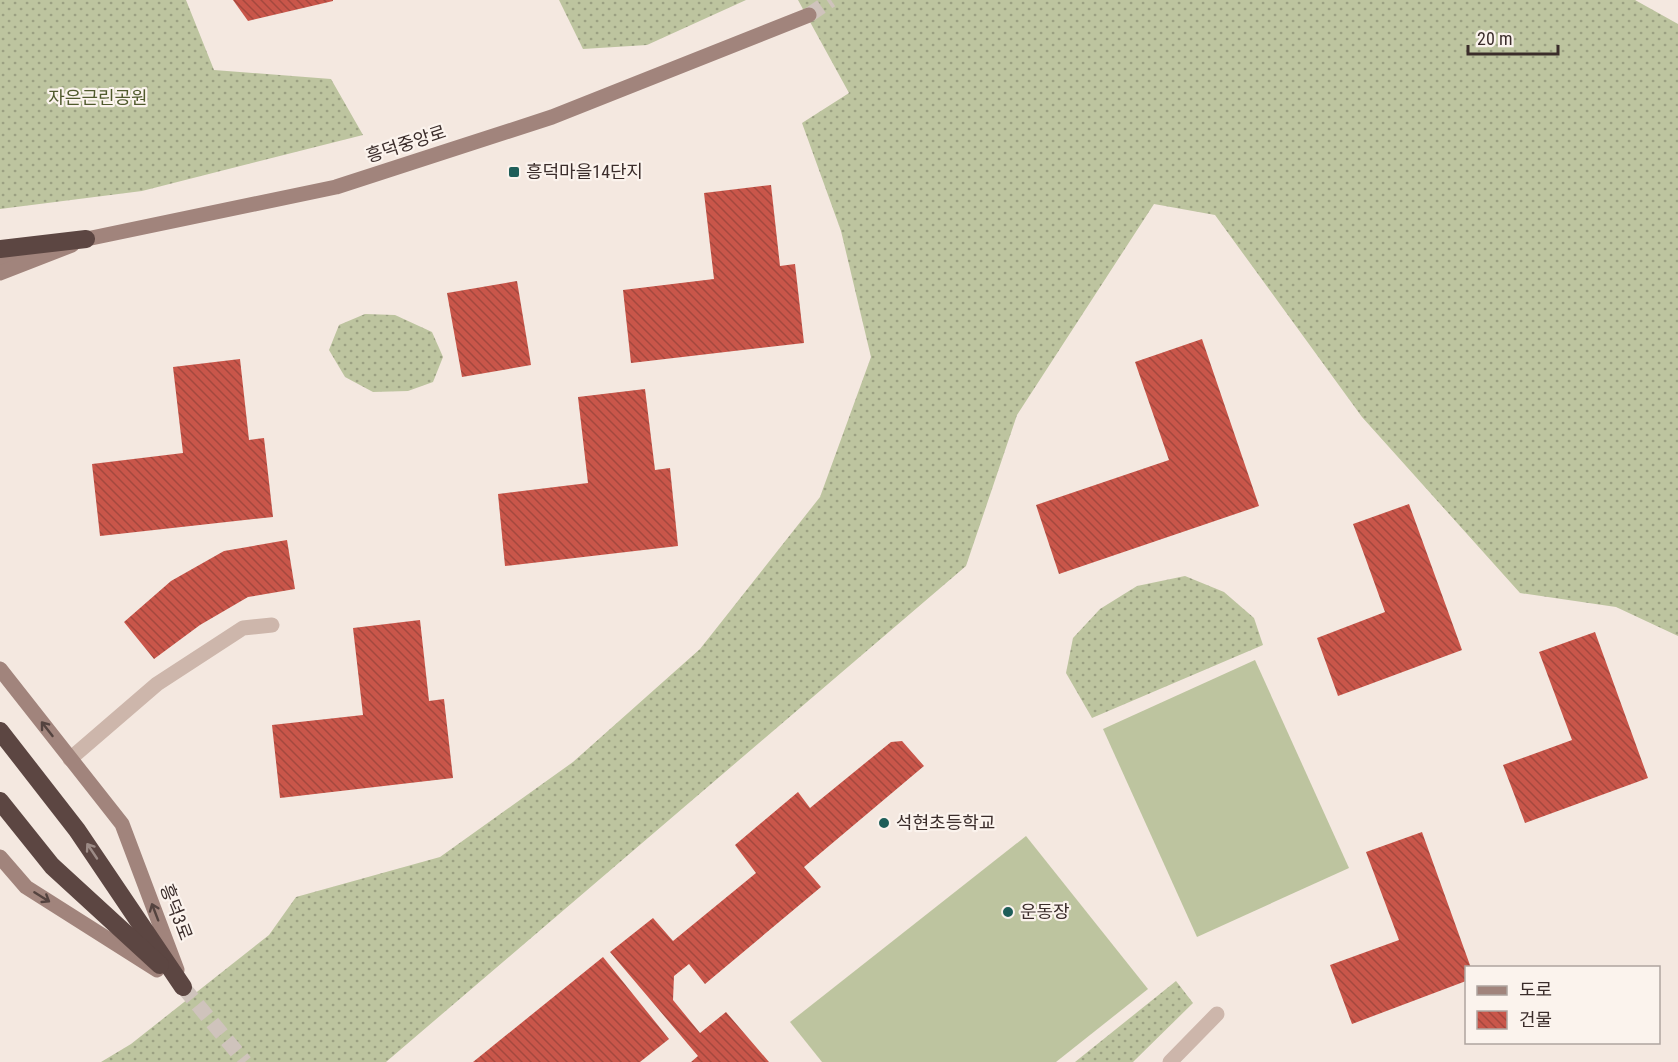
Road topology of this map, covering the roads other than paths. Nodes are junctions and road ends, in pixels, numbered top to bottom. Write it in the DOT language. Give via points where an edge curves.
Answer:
graph roads {
  1 [pos="809,15"];
  2 [pos="86,239"];
  3 [pos="0,249"];
  4 [pos="0,259"];
  5 [pos="0,273"];
  6 [pos="272,625"];
  7 [pos="0,669"];
  8 [pos="0,731"];
  9 [pos="70,759"];
  10 [pos="0,801"];
  11 [pos="0,857"];
  12 [pos="183,987"];
  13 [pos="1217,1014"];
  14 [pos="1170,1062"];
  1 -- 2 [label="street, 흥덕중앙로" via="552,117 336,187"];
  2 -- 3 [label="highway"];
  2 -- 4 [label="street, 흥덕중앙로"];
  2 -- 5 [label="street"];
  6 -- 9 [label="lane" via="243,628 157,684"];
  9 -- 7 [label="street, 흥덕3로, one-way"];
  12 -- 8 [label="highway, one-way" via="77,830"];
  12 -- 9 [label="street, 흥덕3로, one-way" via="122,824"];
  10 -- 12 [label="highway" via="52,866"];
  11 -- 12 [label="street, one-way" via="26,887"];
  13 -- 14 [label="lane"];
}
